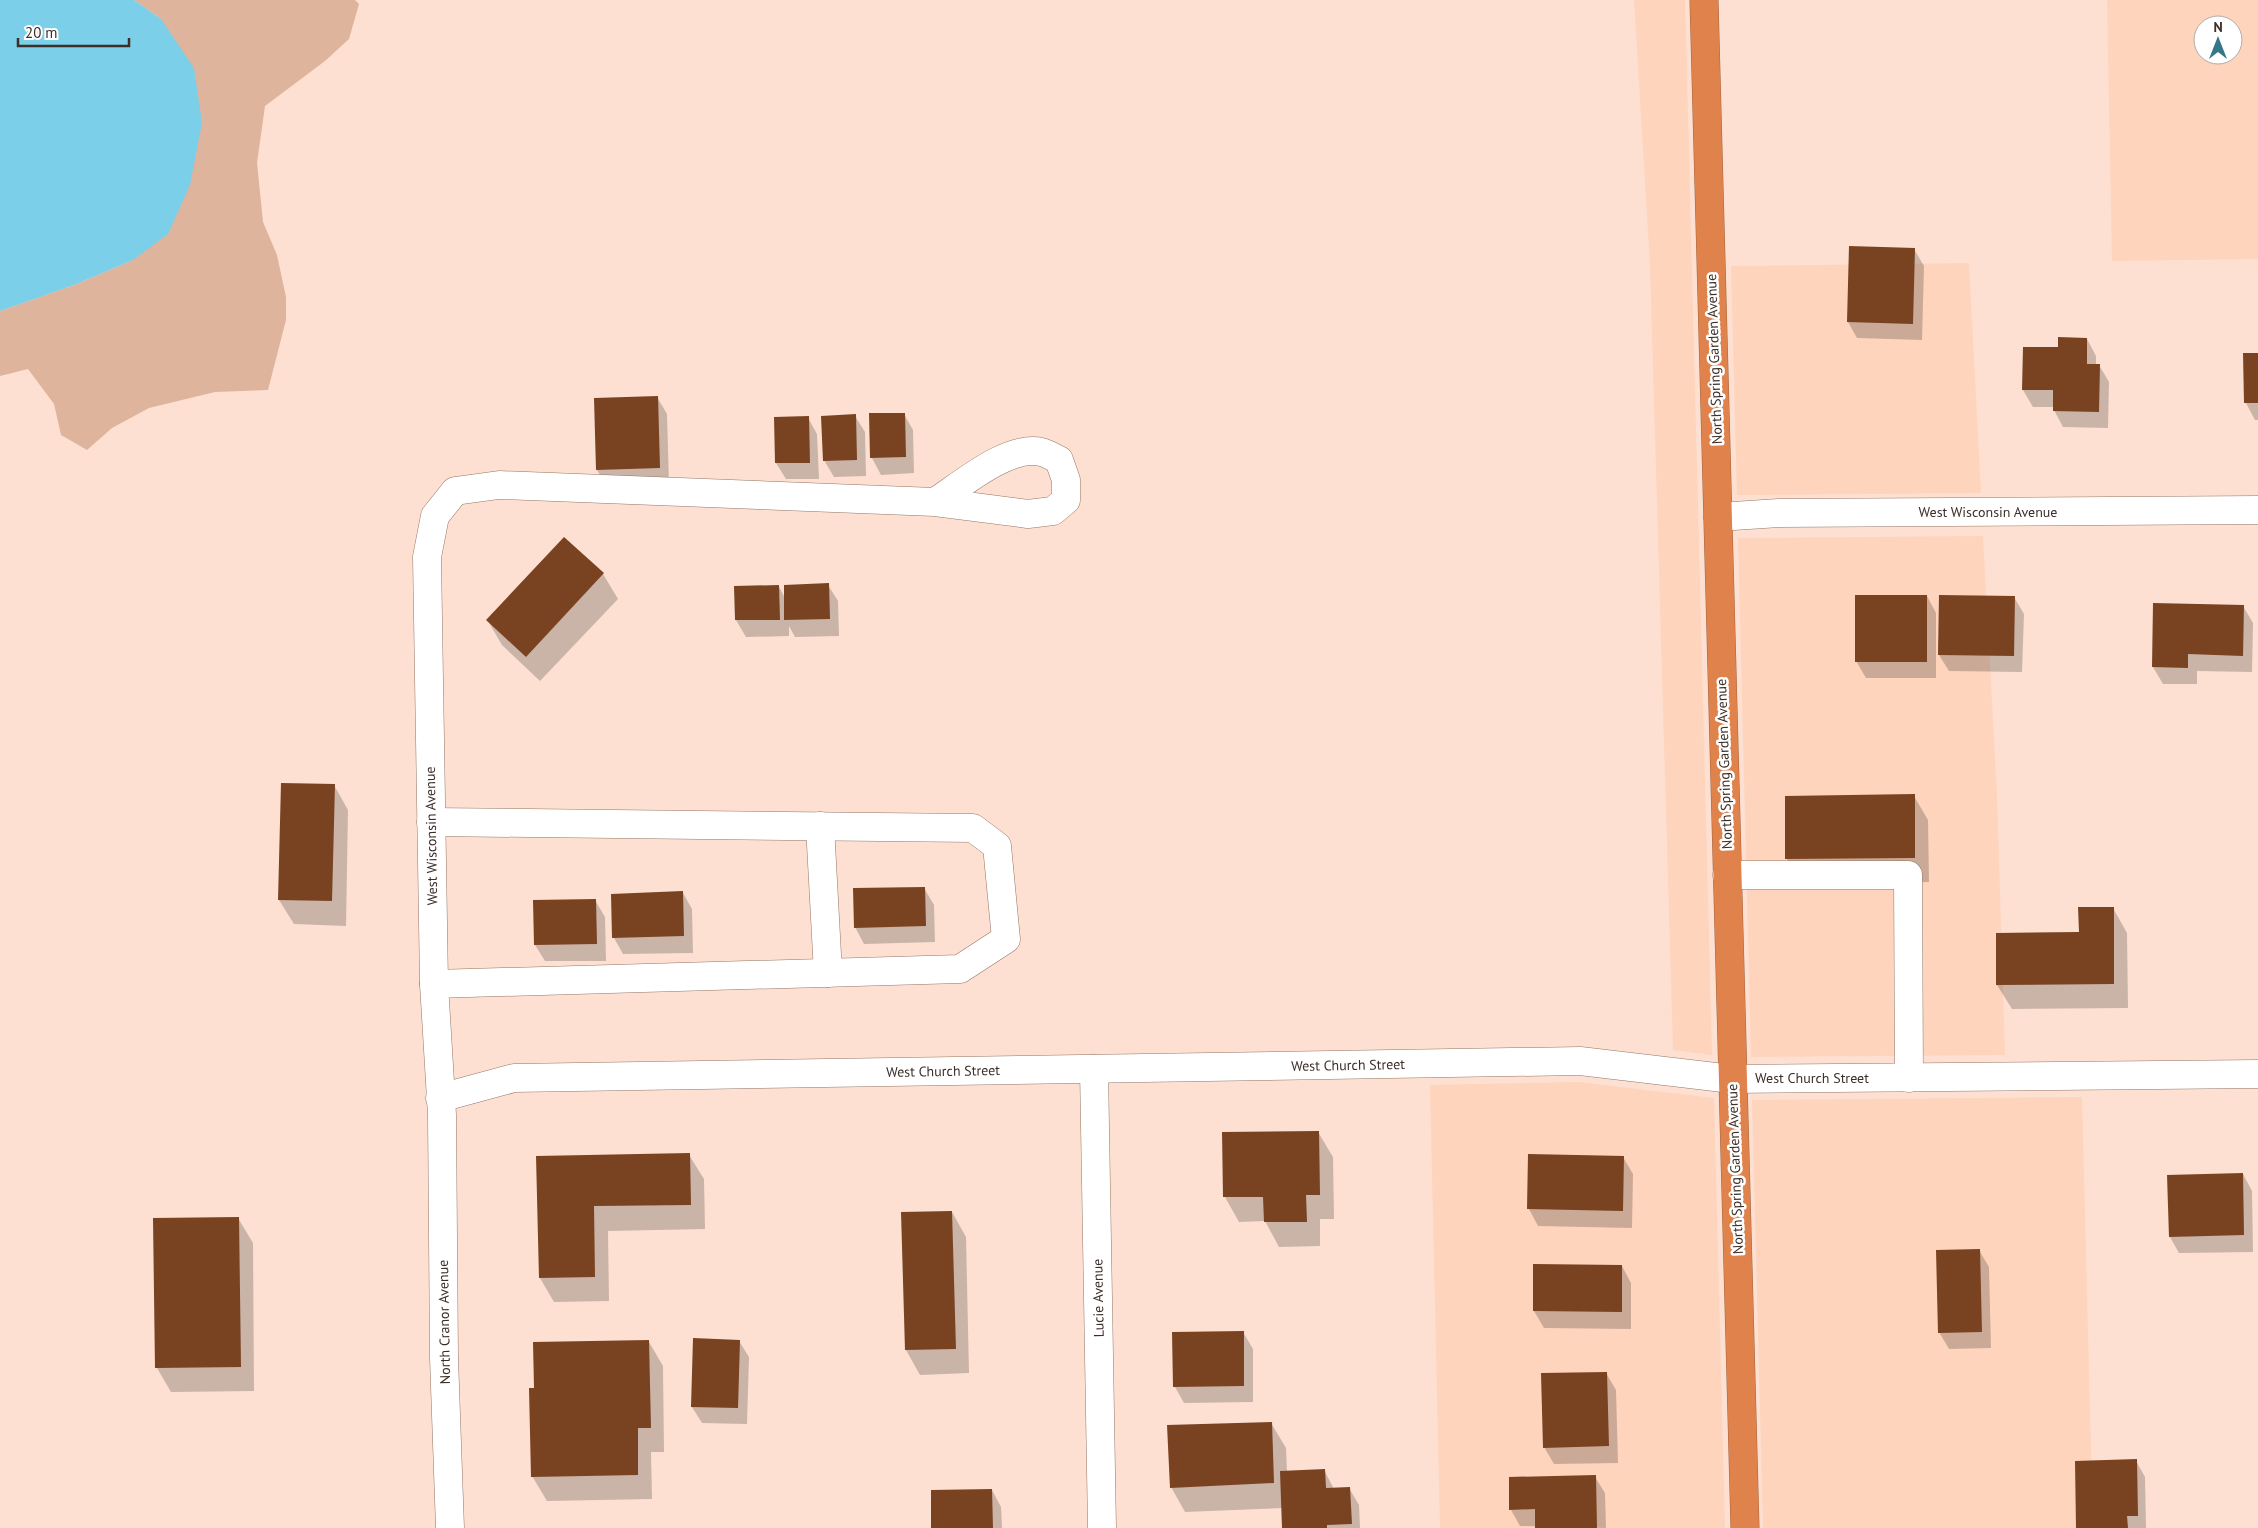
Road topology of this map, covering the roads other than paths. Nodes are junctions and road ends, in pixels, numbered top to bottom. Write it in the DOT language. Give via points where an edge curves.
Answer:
graph roads {
  1 [pos="1704,0"];
  2 [pos="935,502"];
  3 [pos="2258,510"];
  4 [pos="1718,517"];
  5 [pos="431,822"];
  6 [pos="820,826"];
  7 [pos="1727,875"];
  8 [pos="828,973"];
  9 [pos="434,984"];
  10 [pos="1094,1069"];
  11 [pos="2258,1074"];
  12 [pos="1910,1078"];
  13 [pos="1732,1079"];
  14 [pos="441,1107"];
  15 [pos="450,1528"];
  16 [pos="1102,1528"];
  17 [pos="1745,1528"];
  1 -- 4 [label="highway, North Spring Garden Avenue"];
  2 -- 5 [label="street, West Wisconsin Avenue" via="498,485 455,491 435,516 427,557"];
  3 -- 4 [label="street, West Wisconsin Avenue" via="1779,512"];
  4 -- 7 [label="highway, North Spring Garden Avenue"];
  5 -- 6 [label="street"];
  5 -- 9 [label="street, West Wisconsin Avenue"];
  6 -- 8 [label="street"];
  6 -- 8 [label="street" via="973,828 997,846 1006,939 960,969"];
  7 -- 12 [label="street" via="1908,875"];
  7 -- 13 [label="highway, North Spring Garden Avenue"];
  8 -- 9 [label="street"];
  9 -- 14 [label="street, West Wisconsin Avenue"];
  10 -- 13 [label="street, West Church Street" via="1580,1061"];
  10 -- 14 [label="street, West Church Street" via="514,1078"];
  10 -- 16 [label="street, Lucie Avenue"];
  11 -- 12 [label="street, West Church Street"];
  12 -- 13 [label="street, West Church Street"];
  13 -- 17 [label="highway, North Spring Garden Avenue"];
  14 -- 15 [label="street, North Cranor Avenue"];
}
